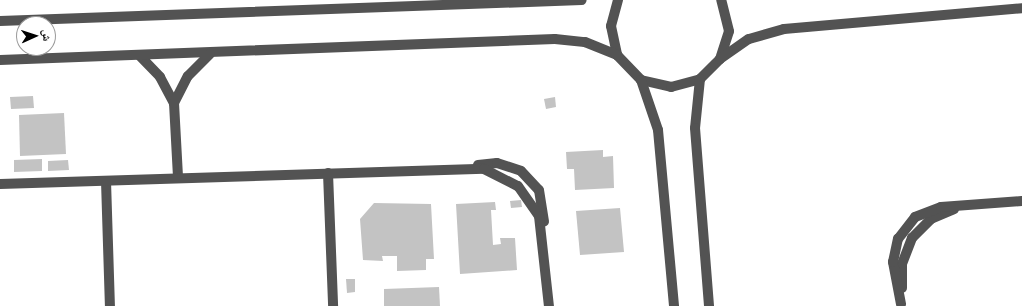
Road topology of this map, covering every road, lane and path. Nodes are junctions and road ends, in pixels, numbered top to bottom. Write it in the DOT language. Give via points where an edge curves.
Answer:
graph roads {
  1 [pos="582,0"];
  2 [pos="618,0"];
  3 [pos="722,0"];
  4 [pos="1022,8"];
  5 [pos="0,21"];
  6 [pos="210,54"];
  7 [pos="617,55"];
  8 [pos="140,56"];
  9 [pos="720,59"];
  10 [pos="0,60"];
  11 [pos="700,79"];
  12 [pos="642,80"];
  13 [pos="174,103"];
  14 [pos="328,173"];
  15 [pos="178,177"];
  16 [pos="106,181"];
  17 [pos="0,184"];
  18 [pos="1022,201"];
  19 [pos="901,305"];
  20 [pos="110,306"];
  21 [pos="333,306"];
  22 [pos="549,306"];
  23 [pos="674,306"];
  24 [pos="709,306"];
  1 -- 5 [label="street"];
  2 -- 7 [label="street" via="611,26"];
  3 -- 9 [label="street" via="729,31"];
  4 -- 9 [label="street" via="784,29 749,39"];
  6 -- 7 [label="street" via="555,39 585,42"];
  6 -- 8 [label="street"];
  6 -- 13 [label="street" via="188,76"];
  7 -- 12 [label="street"];
  8 -- 10 [label="street"];
  8 -- 13 [label="street" via="160,77"];
  9 -- 11 [label="street"];
  11 -- 12 [label="street" via="671,87"];
  11 -- 24 [label="street" via="695,128"];
  12 -- 23 [label="street" via="658,130"];
  13 -- 15 [label="street"];
  14 -- 15 [label="street"];
  14 -- 21 [label="street"];
  14 -- 22 [label="street" via="472,167 496,173 518,186 534,205 543,228"];
  15 -- 16 [label="street"];
  16 -- 17 [label="street"];
  16 -- 20 [label="street"];
  18 -- 19 [label="street" via="927,210 905,227 898,239 893,262"];
}
